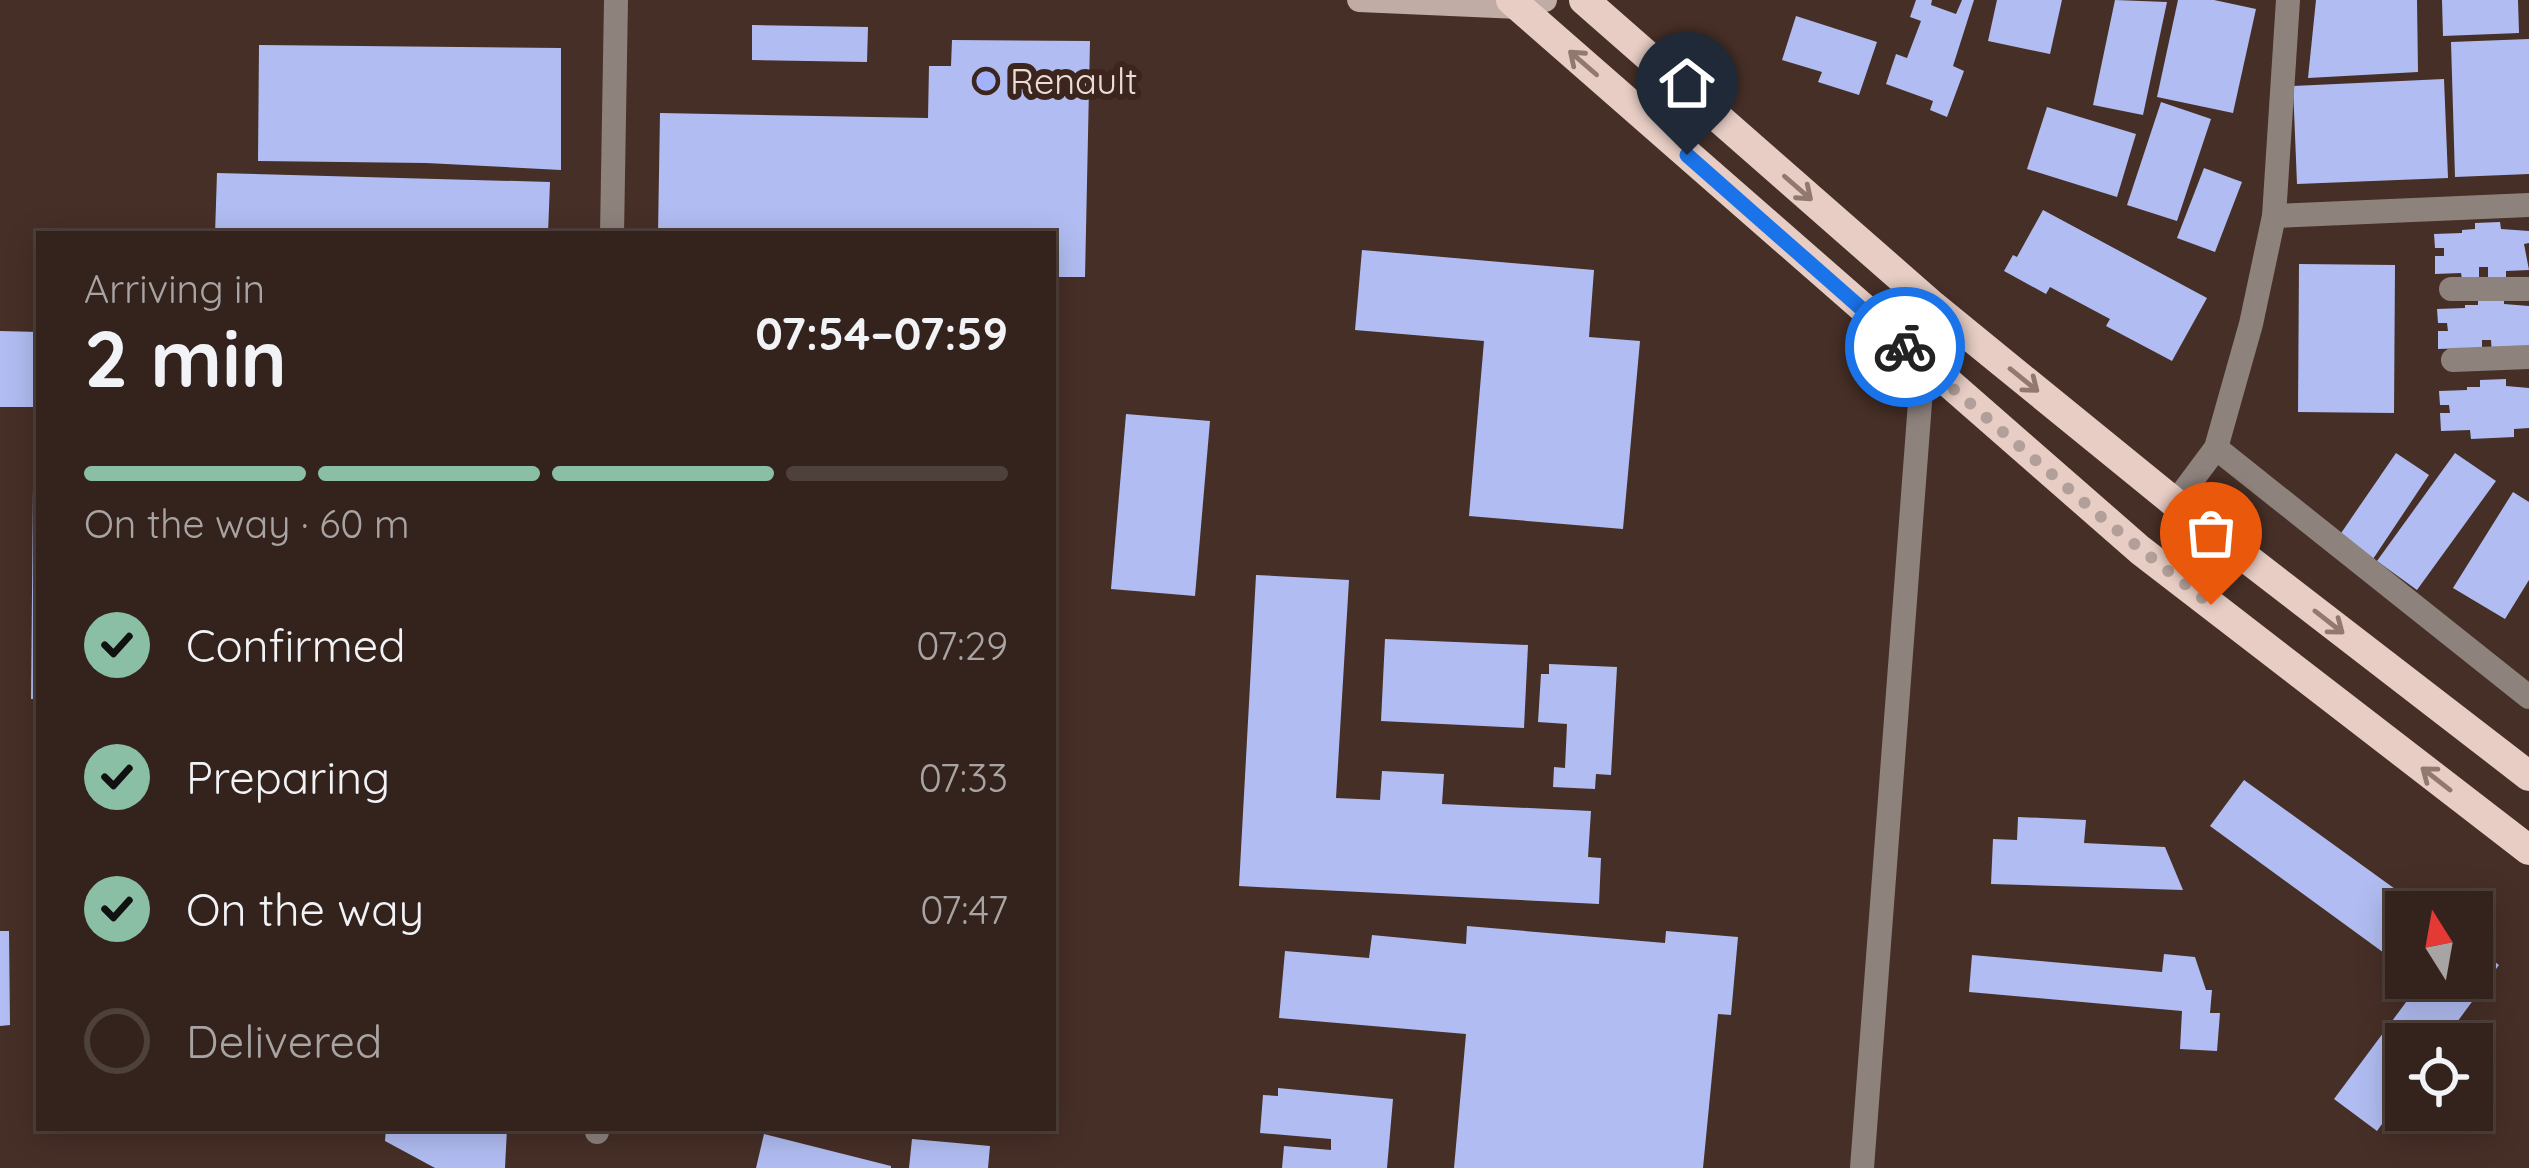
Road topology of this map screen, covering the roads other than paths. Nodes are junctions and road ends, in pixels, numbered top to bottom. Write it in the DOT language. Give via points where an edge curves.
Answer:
graph roads {
  1 [pos="616,0"];
  2 [pos="1359,0"];
  3 [pos="1583,0"];
  4 [pos="2288,0"];
  5 [pos="1525,2"];
  6 [pos="2529,205"];
  7 [pos="2274,216"];
  8 [pos="612,231"];
  9 [pos="2451,289"];
  10 [pos="2529,289"];
  11 [pos="1933,306"];
  12 [pos="2529,357"];
  13 [pos="2452,360"];
  14 [pos="1923,363"];
  15 [pos="2216,448"];
  16 [pos="2175,503"];
  17 [pos="2529,697"];
  18 [pos="2529,776"];
  19 [pos="2529,850"];
  20 [pos="1862,1168"];
  1 -- 8 [label="street"];
  2 -- 5 [label="street"];
  3 -- 11 [label="main road, one-way"];
  4 -- 7 [label="street"];
  14 -- 5 [label="main road, one-way"];
  6 -- 7 [label="street"];
  7 -- 15 [label="street"];
  9 -- 10 [label="street"];
  11 -- 14 [label="street"];
  11 -- 16 [label="main road, one-way"];
  12 -- 13 [label="street"];
  19 -- 14 [label="main road, one-way" via="2140,550"];
  14 -- 20 [label="street"];
  15 -- 16 [label="street"];
  15 -- 17 [label="street"];
  16 -- 18 [label="main road, one-way"];
}
